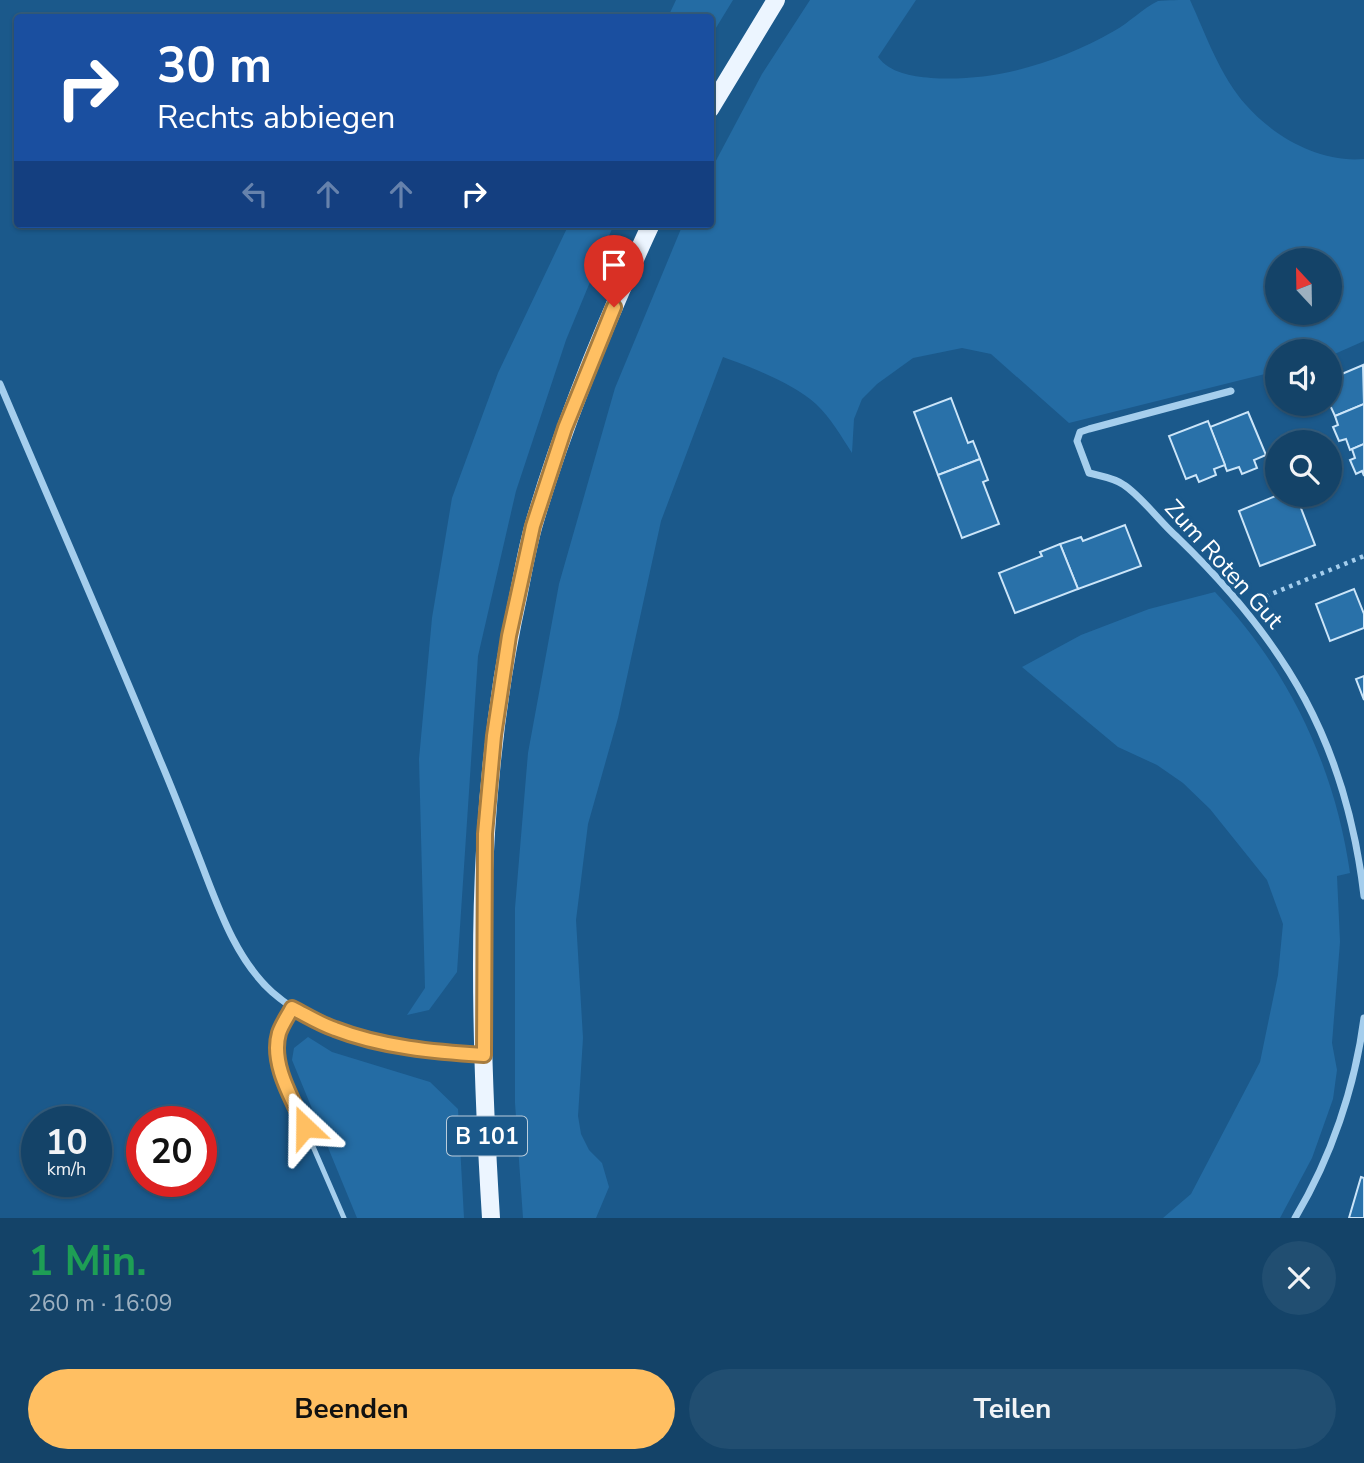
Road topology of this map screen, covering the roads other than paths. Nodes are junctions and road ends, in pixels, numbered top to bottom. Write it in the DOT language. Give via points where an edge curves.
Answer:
graph roads {
  1 [pos="776,0"];
  2 [pos="714,102"];
  3 [pos="649,228"];
  4 [pos="0,384"];
  5 [pos="1231,391"];
  6 [pos="1364,896"];
  7 [pos="292,1008"];
  8 [pos="1364,1018"];
  9 [pos="484,1055"];
  10 [pos="344,1218"];
  11 [pos="491,1218"];
  12 [pos="1295,1218"];
  1 -- 2 [label="main road"];
  3 -- 9 [label="main road, B 101" via="565,428 533,526 509,636 485,834"];
  4 -- 7 [label="street" via="161,761 226,926 253,970"];
  5 -- 6 [label="street, Zum Roten Gut" via="1089,429 1080,432 1077,441 1089,473 1124,484 1247,611 1285,665 1331,753 1349,806"];
  7 -- 9 [label="street" via="361,1037"];
  7 -- 10 [label="lane" via="279,1033 278,1056"];
  8 -- 12 [label="street" via="1348,1099"];
  9 -- 11 [label="main road, B 101"];
}
